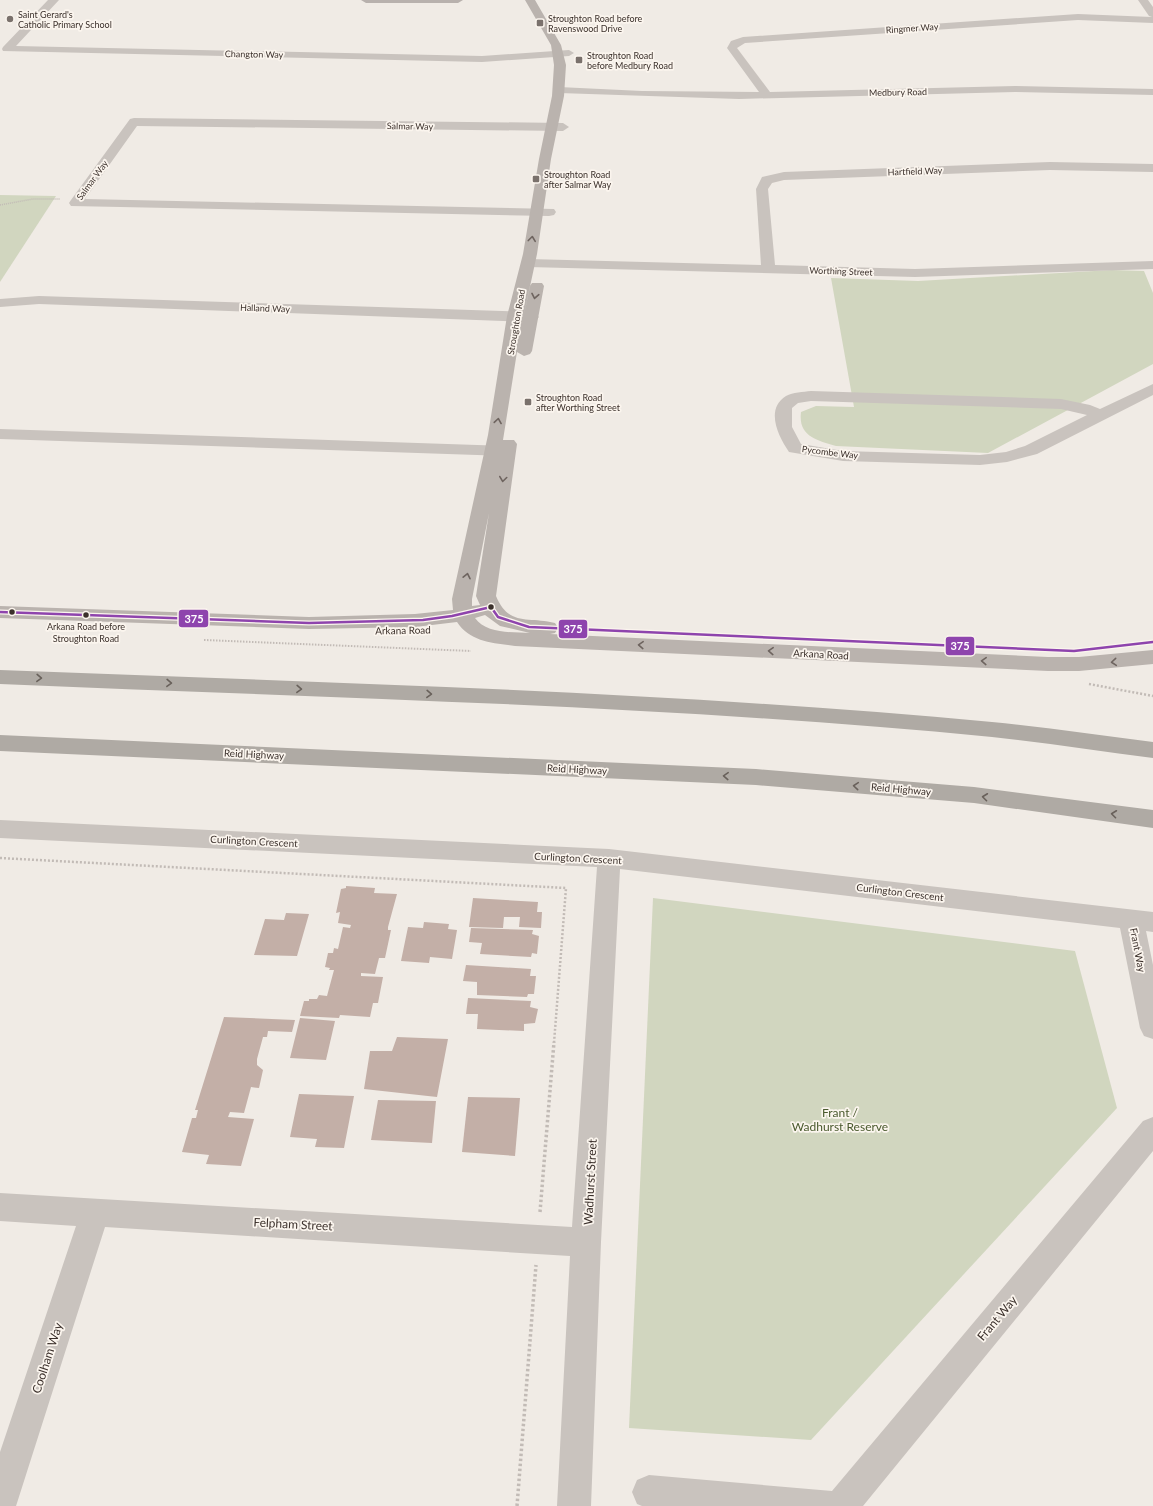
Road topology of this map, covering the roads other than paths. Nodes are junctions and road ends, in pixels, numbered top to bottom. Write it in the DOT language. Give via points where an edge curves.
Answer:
graph roads {
  1 [pos="54,0"];
  2 [pos="366,0"];
  3 [pos="452,0"];
  4 [pos="458,0"];
  5 [pos="530,0"];
  6 [pos="543,0"];
  7 [pos="1143,0"];
  8 [pos="1153,14"];
  9 [pos="1153,20"];
  10 [pos="564,54"];
  11 [pos="1153,92"];
  12 [pos="564,93"];
  13 [pos="767,95"];
  14 [pos="557,127"];
  15 [pos="1153,168"];
  16 [pos="542,212"];
  17 [pos="535,263"];
  18 [pos="1153,265"];
  19 [pos="768,269"];
  20 [pos="0,303"];
  21 [pos="515,316"];
  22 [pos="531,317"];
  23 [pos="1153,389"];
  24 [pos="1100,415"];
  25 [pos="0,434"];
  26 [pos="500,451"];
  27 [pos="493,611"];
  28 [pos="0,612"];
  29 [pos="466,619"];
  30 [pos="1153,642"];
  31 [pos="1153,657"];
  32 [pos="0,677"];
  33 [pos="0,743"];
  34 [pos="1153,750"];
  35 [pos="1153,819"];
  36 [pos="0,829"];
  37 [pos="609,858"];
  38 [pos="1142,921"];
  39 [pos="1153,1028"];
  40 [pos="1153,1130"];
  41 [pos="0,1207"];
  42 [pos="95,1213"];
  43 [pos="586,1242"];
  44 [pos="649,1492"];
  45 [pos="0,1503"];
  46 [pos="574,1506"];
  47 [pos="828,1506"];
  48 [pos="842,1506"];
  1 -- 10 [label="street, Changton Way" via="8,49 482,59"];
  2 -- 3 [label="main road"];
  3 -- 4 [label="main road"];
  5 -- 10 [label="street, Stroughton Road"];
  6 -- 10 [label="street, Stroughton Road"];
  7 -- 8 [label="street"];
  9 -- 13 [label="street, Ringmer Way" via="1078,17 751,39 735,43 732,48"];
  10 -- 12 [label="street, Stroughton Road" via="560,65"];
  11 -- 13 [label="street, Medbury Road" via="1015,89"];
  12 -- 13 [label="street, Medbury Road"];
  12 -- 14 [label="street, Stroughton Road"];
  14 -- 16 [label="street, Stroughton Road"];
  14 -- 16 [label="street, Salmar Way" via="134,122 76,203"];
  15 -- 19 [label="street, Hartfield Way" via="1050,166 784,176 768,180 762,189"];
  16 -- 17 [label="street, Stroughton Road"];
  17 -- 19 [label="street, Worthing Street"];
  17 -- 21 [label="street, Stroughton Road"];
  17 -- 22 [label="street, Stroughton Road, one-way"];
  18 -- 19 [label="street, Worthing Street" via="915,273"];
  20 -- 21 [label="street, Halland Way" via="39,300"];
  21 -- 22 [label="street, Halland Way"];
  26 -- 21 [label="street, Stroughton Road, one-way"];
  22 -- 26 [label="street, Stroughton Road"];
  23 -- 24 [label="street, Pycombe Way"];
  24 -- 24 [label="street, Pycombe Way" via="1084,408 1061,404 811,396 793,399 784,406 784,427 795,448 842,456 980,460 1007,457 1031,450"];
  25 -- 26 [label="street"];
  26 -- 27 [label="street, Stroughton Road, one-way" via="486,596"];
  29 -- 26 [label="street, Stroughton Road, one-way" via="462,599"];
  27 -- 29 [label="street, Arkana Road"];
  27 -- 30 [label="street, Arkana Road" via="510,622 529,627 1074,651"];
  28 -- 29 [label="street, Arkana Road" via="309,623 332,630 391,631 429,630"];
  31 -- 29 [label="street, Arkana Road, one-way" via="1079,664 1048,664 515,639 489,636 476,631"];
  32 -- 34 [label="highway, one-way" via="586,701 793,713 994,730"];
  35 -- 33 [label="highway, Reid Highway, one-way" via="974,795 756,777"];
  36 -- 37 [label="street, Curlington Crescent"];
  37 -- 38 [label="street, Curlington Crescent"];
  37 -- 43 [label="street, Wadhurst Street"];
  38 -- 39 [label="street, Frant Way"];
  40 -- 48 [label="street, Frant Way"];
  41 -- 42 [label="street, Felpham Street"];
  42 -- 43 [label="street, Felpham Street"];
  42 -- 45 [label="street, Coolham Way"];
  43 -- 46 [label="street, Wadhurst Street"];
  44 -- 47 [label="street"];
}
